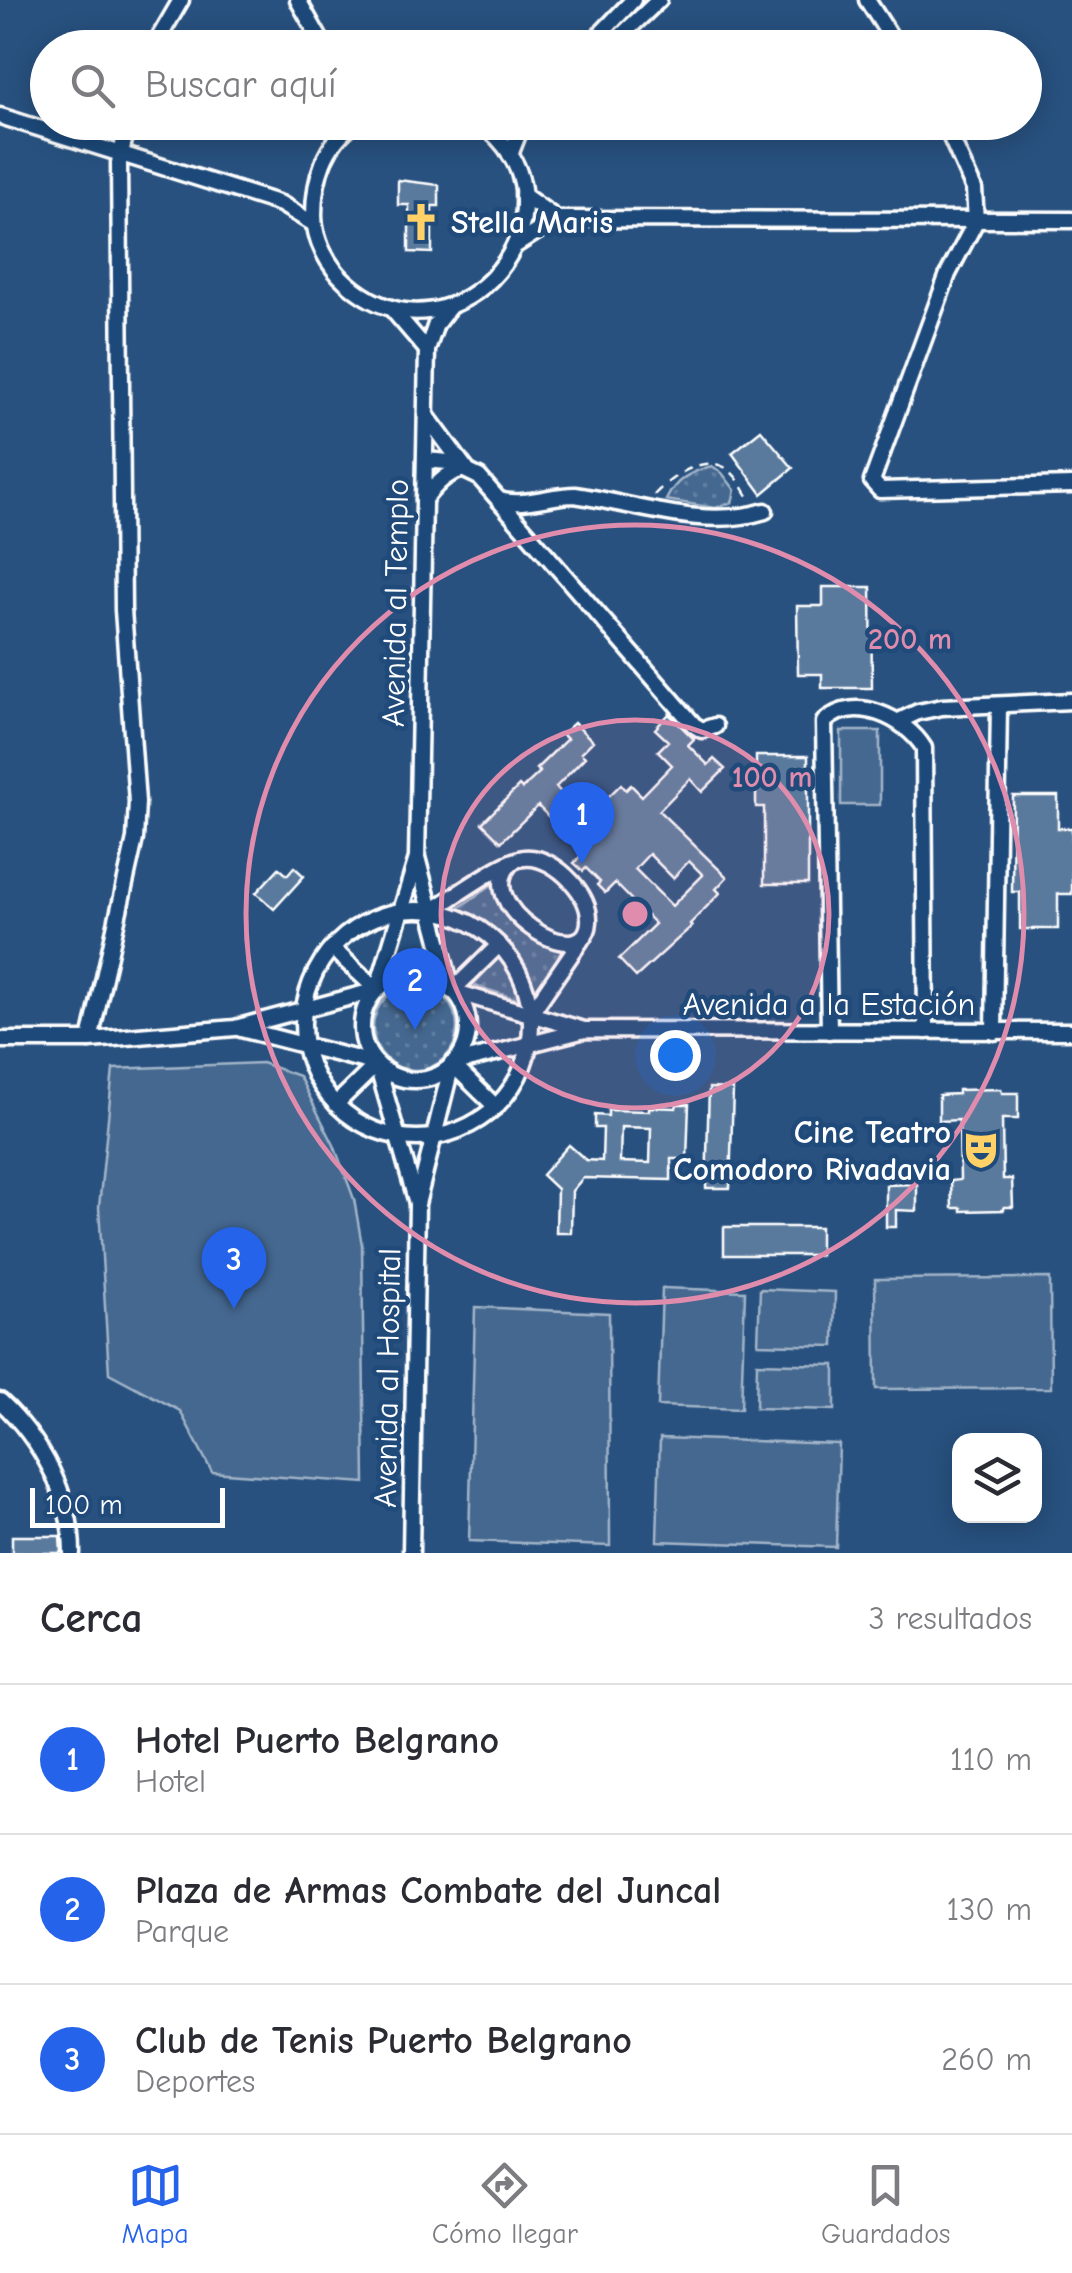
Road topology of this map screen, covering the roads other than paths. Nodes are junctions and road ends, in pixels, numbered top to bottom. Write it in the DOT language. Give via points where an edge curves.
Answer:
graph roads {
  1 [pos="180,0"];
  2 [pos="298,0"];
  3 [pos="633,0"];
  4 [pos="659,0"];
  5 [pos="866,0"];
  6 [pos="164,30"];
  7 [pos="315,30"];
  8 [pos="604,30"];
  9 [pos="627,30"];
  10 [pos="886,30"];
  11 [pos="0,116"];
  12 [pos="30,126"];
  13 [pos="76,140"];
  14 [pos="124,140"];
  15 [pos="337,140"];
  16 [pos="499,140"];
  17 [pos="515,140"];
  18 [pos="952,140"];
  19 [pos="120,154"];
  20 [pos="510,154"];
  21 [pos="314,190"];
  22 [pos="523,195"];
  23 [pos="281,204"];
  24 [pos="556,219"];
  25 [pos="1072,220"];
  26 [pos="976,221"];
  27 [pos="314,224"];
  28 [pos="516,245"];
  29 [pos="450,306"];
  30 [pos="391,308"];
  31 [pos="427,350"];
  32 [pos="426,414"];
  33 [pos="425,460"];
  34 [pos="466,470"];
  35 [pos="1072,485"];
  36 [pos="424,499"];
  37 [pos="498,500"];
  38 [pos="758,513"];
  39 [pos="1072,701"];
  40 [pos="999,705"];
  41 [pos="899,721"];
  42 [pos="715,726"];
  43 [pos="417,858"];
  44 [pos="513,861"];
  45 [pos="401,911"];
  46 [pos="431,912"];
  47 [pos="585,934"];
  48 [pos="499,945"];
  49 [pos="332,948"];
  50 [pos="378,990"];
  51 [pos="452,990"];
  52 [pos="304,1009"];
  53 [pos="531,1014"];
  54 [pos="235,1028"];
  55 [pos="585,1030"];
  56 [pos="829,1031"];
  57 [pos="926,1031"];
  58 [pos="1072,1031"];
  59 [pos="994,1032"];
  60 [pos="0,1040"];
  61 [pos="90,1040"];
  62 [pos="530,1043"];
  63 [pos="305,1044"];
  64 [pos="377,1064"];
  65 [pos="452,1064"];
  66 [pos="336,1104"];
  67 [pos="496,1107"];
  68 [pos="398,1136"];
  69 [pos="434,1137"];
  70 [pos="417,1204"];
  71 [pos="0,1401"];
  72 [pos="72,1553"];
  73 [pos="412,1553"];
  1 -- 6 [label="street"];
  2 -- 7 [label="street"];
  3 -- 8 [label="street"];
  4 -- 9 [label="street"];
  5 -- 10 [label="street"];
  11 -- 12 [label="street"];
  13 -- 19 [label="street"];
  14 -- 19 [label="street"];
  15 -- 21 [label="street"];
  16 -- 20 [label="street"];
  17 -- 20 [label="street"];
  18 -- 26 [label="street" via="974,189"];
  19 -- 23 [label="street"];
  19 -- 61 [label="street" via="122,610 137,802 135,838"];
  20 -- 22 [label="street"];
  21 -- 23 [label="street"];
  21 -- 27 [label="street"];
  22 -- 24 [label="street"];
  22 -- 28 [label="street"];
  23 -- 27 [label="street"];
  24 -- 26 [label="street"];
  24 -- 28 [label="street"];
  25 -- 26 [label="street"];
  26 -- 35 [label="street" via="948,274 872,481 880,490"];
  27 -- 30 [label="street" via="340,277"];
  28 -- 29 [label="street" via="490,284"];
  29 -- 30 [label="street" via="421,312"];
  29 -- 31 [label="street"];
  30 -- 31 [label="street"];
  31 -- 32 [label="street, Avenida al Templo"];
  32 -- 33 [label="street, Avenida al Templo"];
  32 -- 34 [label="street"];
  33 -- 34 [label="street"];
  33 -- 36 [label="street, Avenida al Templo"];
  34 -- 36 [label="street" via="453,471"];
  34 -- 37 [label="street"];
  36 -- 43 [label="street, Avenida al Templo"];
  37 -- 38 [label="street" via="574,495 711,518"];
  37 -- 42 [label="street" via="694,725"];
  39 -- 40 [label="street"];
  40 -- 41 [label="street" via="942,706"];
  40 -- 59 [label="street"];
  41 -- 56 [label="street" via="858,710 824,722"];
  41 -- 57 [label="street" via="924,748"];
  43 -- 45 [label="street"];
  43 -- 46 [label="street"];
  44 -- 46 [label="street"];
  44 -- 47 [label="street" via="535,858 568,878 586,902"];
  44 -- 47 [label="street" via="503,888 524,922 566,943"];
  45 -- 46 [label="street"];
  45 -- 49 [label="street" via="359,926"];
  45 -- 50 [label="street"];
  46 -- 48 [label="street" via="463,920"];
  46 -- 51 [label="street"];
  47 -- 53 [label="street"];
  48 -- 51 [label="street"];
  48 -- 53 [label="street" via="524,982"];
  49 -- 50 [label="street"];
  49 -- 52 [label="street"];
  50 -- 51 [label="street" via="415,975"];
  50 -- 52 [label="street"];
  50 -- 64 [label="street" via="362,1024"];
  51 -- 53 [label="street"];
  51 -- 65 [label="street" via="468,1027"];
  52 -- 54 [label="street"];
  52 -- 63 [label="street"];
  53 -- 55 [label="street"];
  53 -- 62 [label="street"];
  54 -- 61 [label="street"];
  54 -- 63 [label="street"];
  55 -- 56 [label="street, Avenida a la Estación"];
  55 -- 62 [label="street"];
  56 -- 57 [label="street, Avenida a la Estación"];
  57 -- 59 [label="street, Avenida a la Estación"];
  58 -- 59 [label="street, Avenida a la Estación"];
  60 -- 61 [label="street"];
  62 -- 65 [label="street"];
  62 -- 67 [label="street" via="522,1071"];
  63 -- 64 [label="street"];
  63 -- 66 [label="street"];
  64 -- 65 [label="street" via="418,1080"];
  64 -- 66 [label="street"];
  64 -- 68 [label="street"];
  65 -- 67 [label="street"];
  65 -- 69 [label="street"];
  66 -- 68 [label="street" via="370,1128"];
  67 -- 69 [label="street" via="469,1126"];
  68 -- 69 [label="street"];
  68 -- 70 [label="street"];
  69 -- 70 [label="street"];
  70 -- 73 [label="street, Avenida al Hospital"];
  71 -- 72 [label="street" via="29,1433 60,1490"];
}
